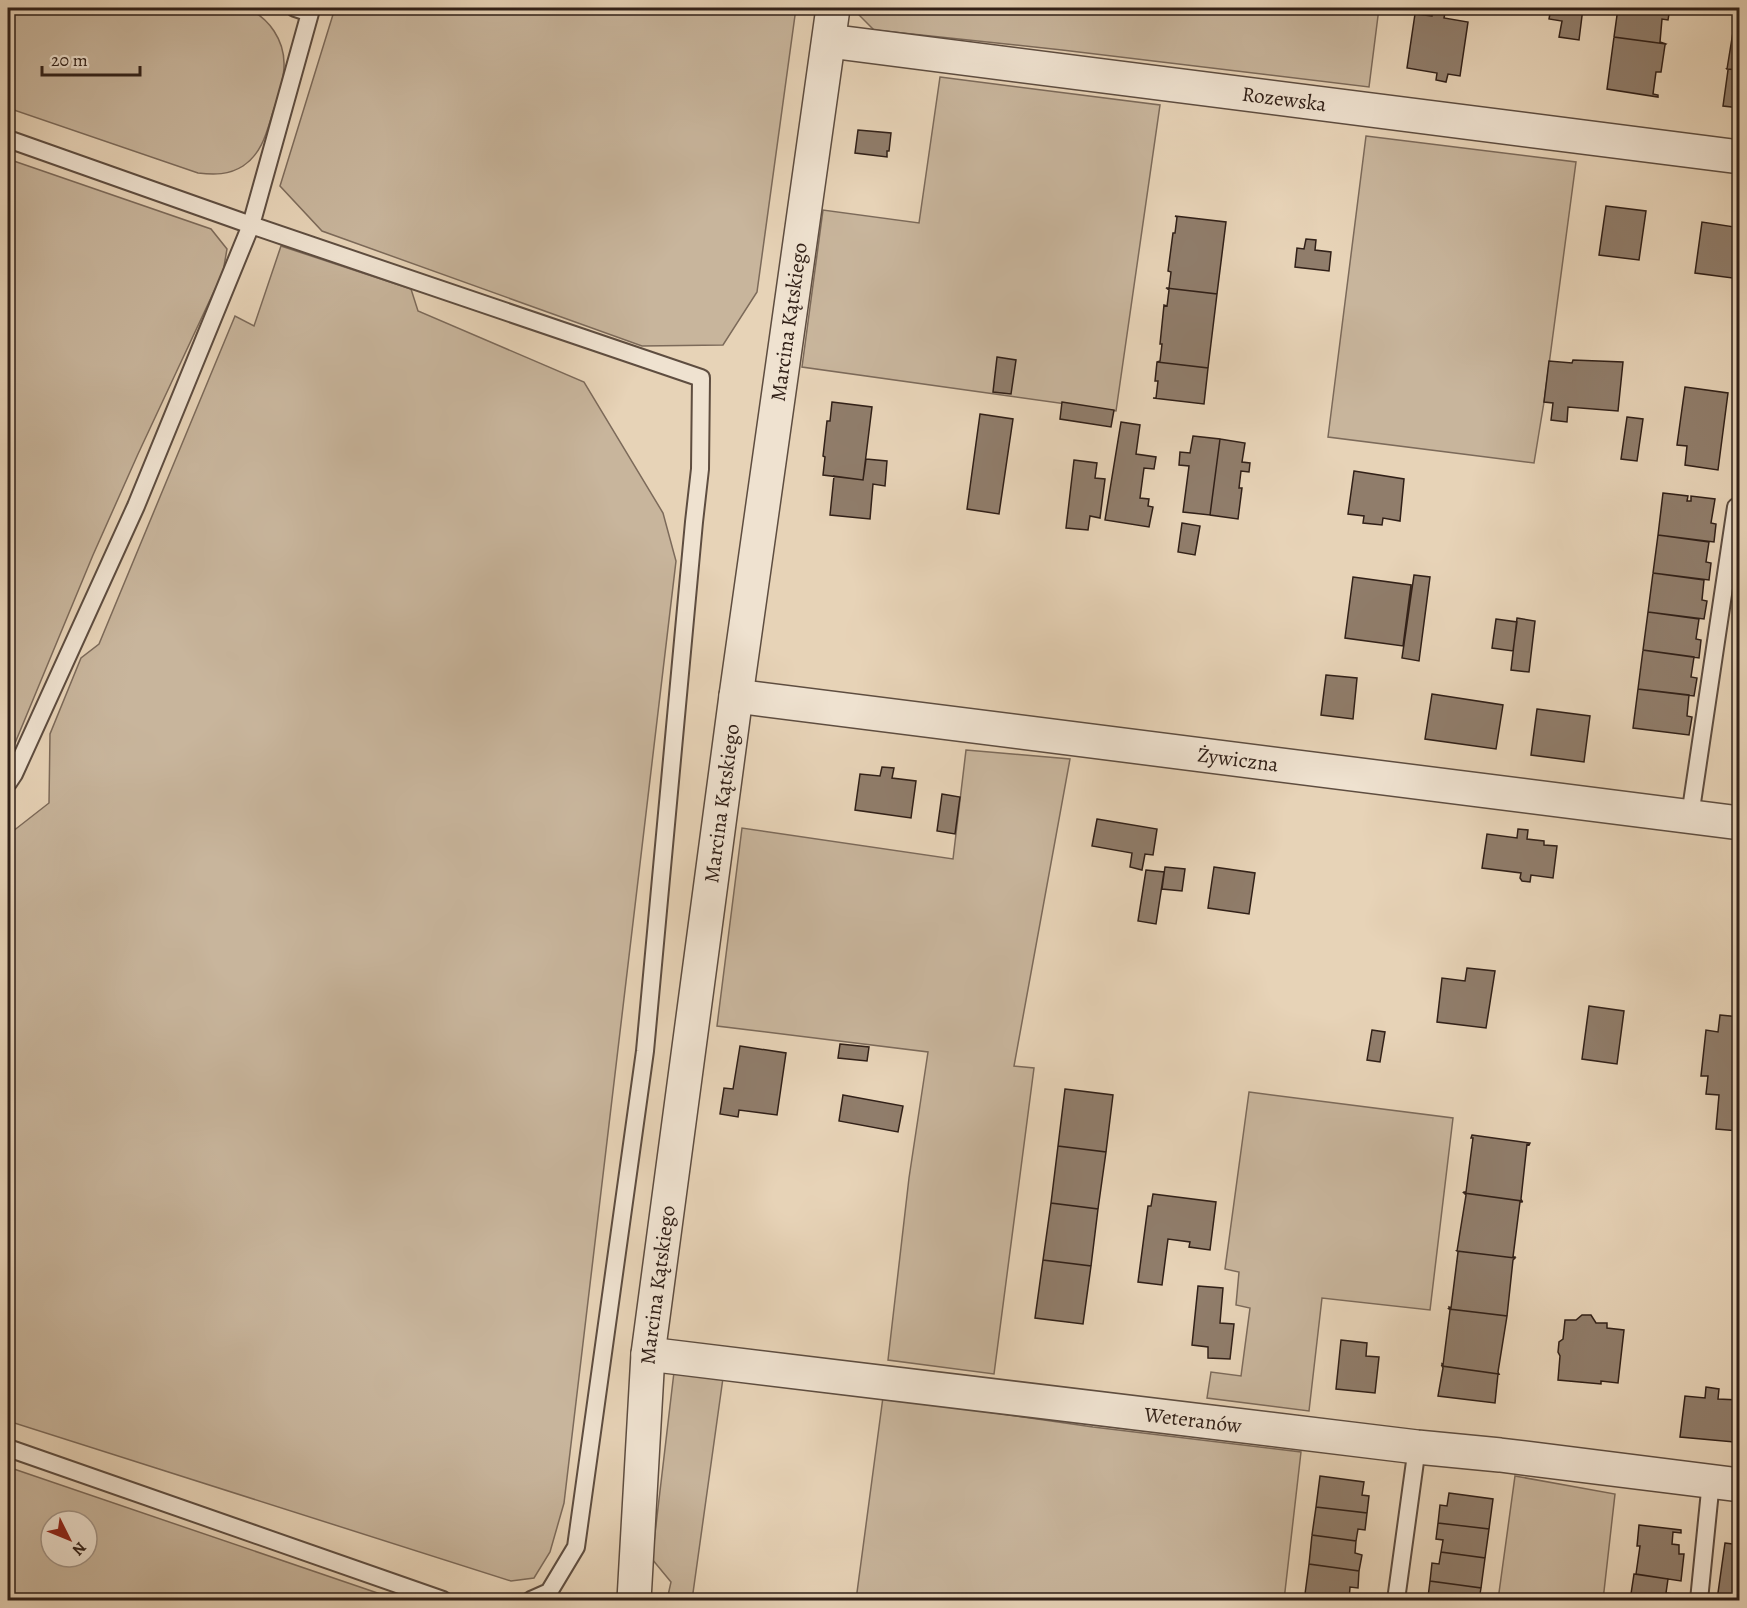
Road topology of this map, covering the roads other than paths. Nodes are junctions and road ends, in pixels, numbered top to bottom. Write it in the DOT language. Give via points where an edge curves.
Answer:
graph roads {
  1 [pos="295,8"];
  2 [pos="833,8"];
  3 [pos="829,41"];
  4 [pos="8,139"];
  5 [pos="1740,157"];
  6 [pos="250,225"];
  7 [pos="1736,507"];
  8 [pos="736,696"];
  9 [pos="8,783"];
  10 [pos="1690,816"];
  11 [pos="1740,823"];
  12 [pos="648,1354"];
  13 [pos="1417,1447"];
  14 [pos="8,1448"];
  15 [pos="1726,1483"];
  16 [pos="443,1600"];
  17 [pos="531,1600"];
  18 [pos="634,1600"];
  19 [pos="1396,1600"];
  20 [pos="1699,1600"];
  1 -- 6 [label="lane" via="310,13"];
  2 -- 3 [label="street, Marcina Kątskiego"];
  3 -- 5 [label="street, Rozewska"];
  3 -- 8 [label="street, Marcina Kątskiego"];
  4 -- 6 [label="lane"];
  6 -- 9 [label="lane" via="136,506"];
  6 -- 17 [label="lane" via="701,378 700,469 645,1051 583,1499 576,1547 549,1592"];
  7 -- 10 [label="lane"];
  8 -- 10 [label="street, Żywiczna"];
  8 -- 12 [label="street, Marcina Kątskiego"];
  10 -- 11 [label="street, Żywiczna"];
  12 -- 13 [label="street, Weteranów"];
  12 -- 18 [label="street, Marcina Kątskiego"];
  13 -- 15 [label="street, Weteranów"];
  13 -- 19 [label="lane"];
  14 -- 16 [label="lane"];
  15 -- 20 [label="lane"];
}
